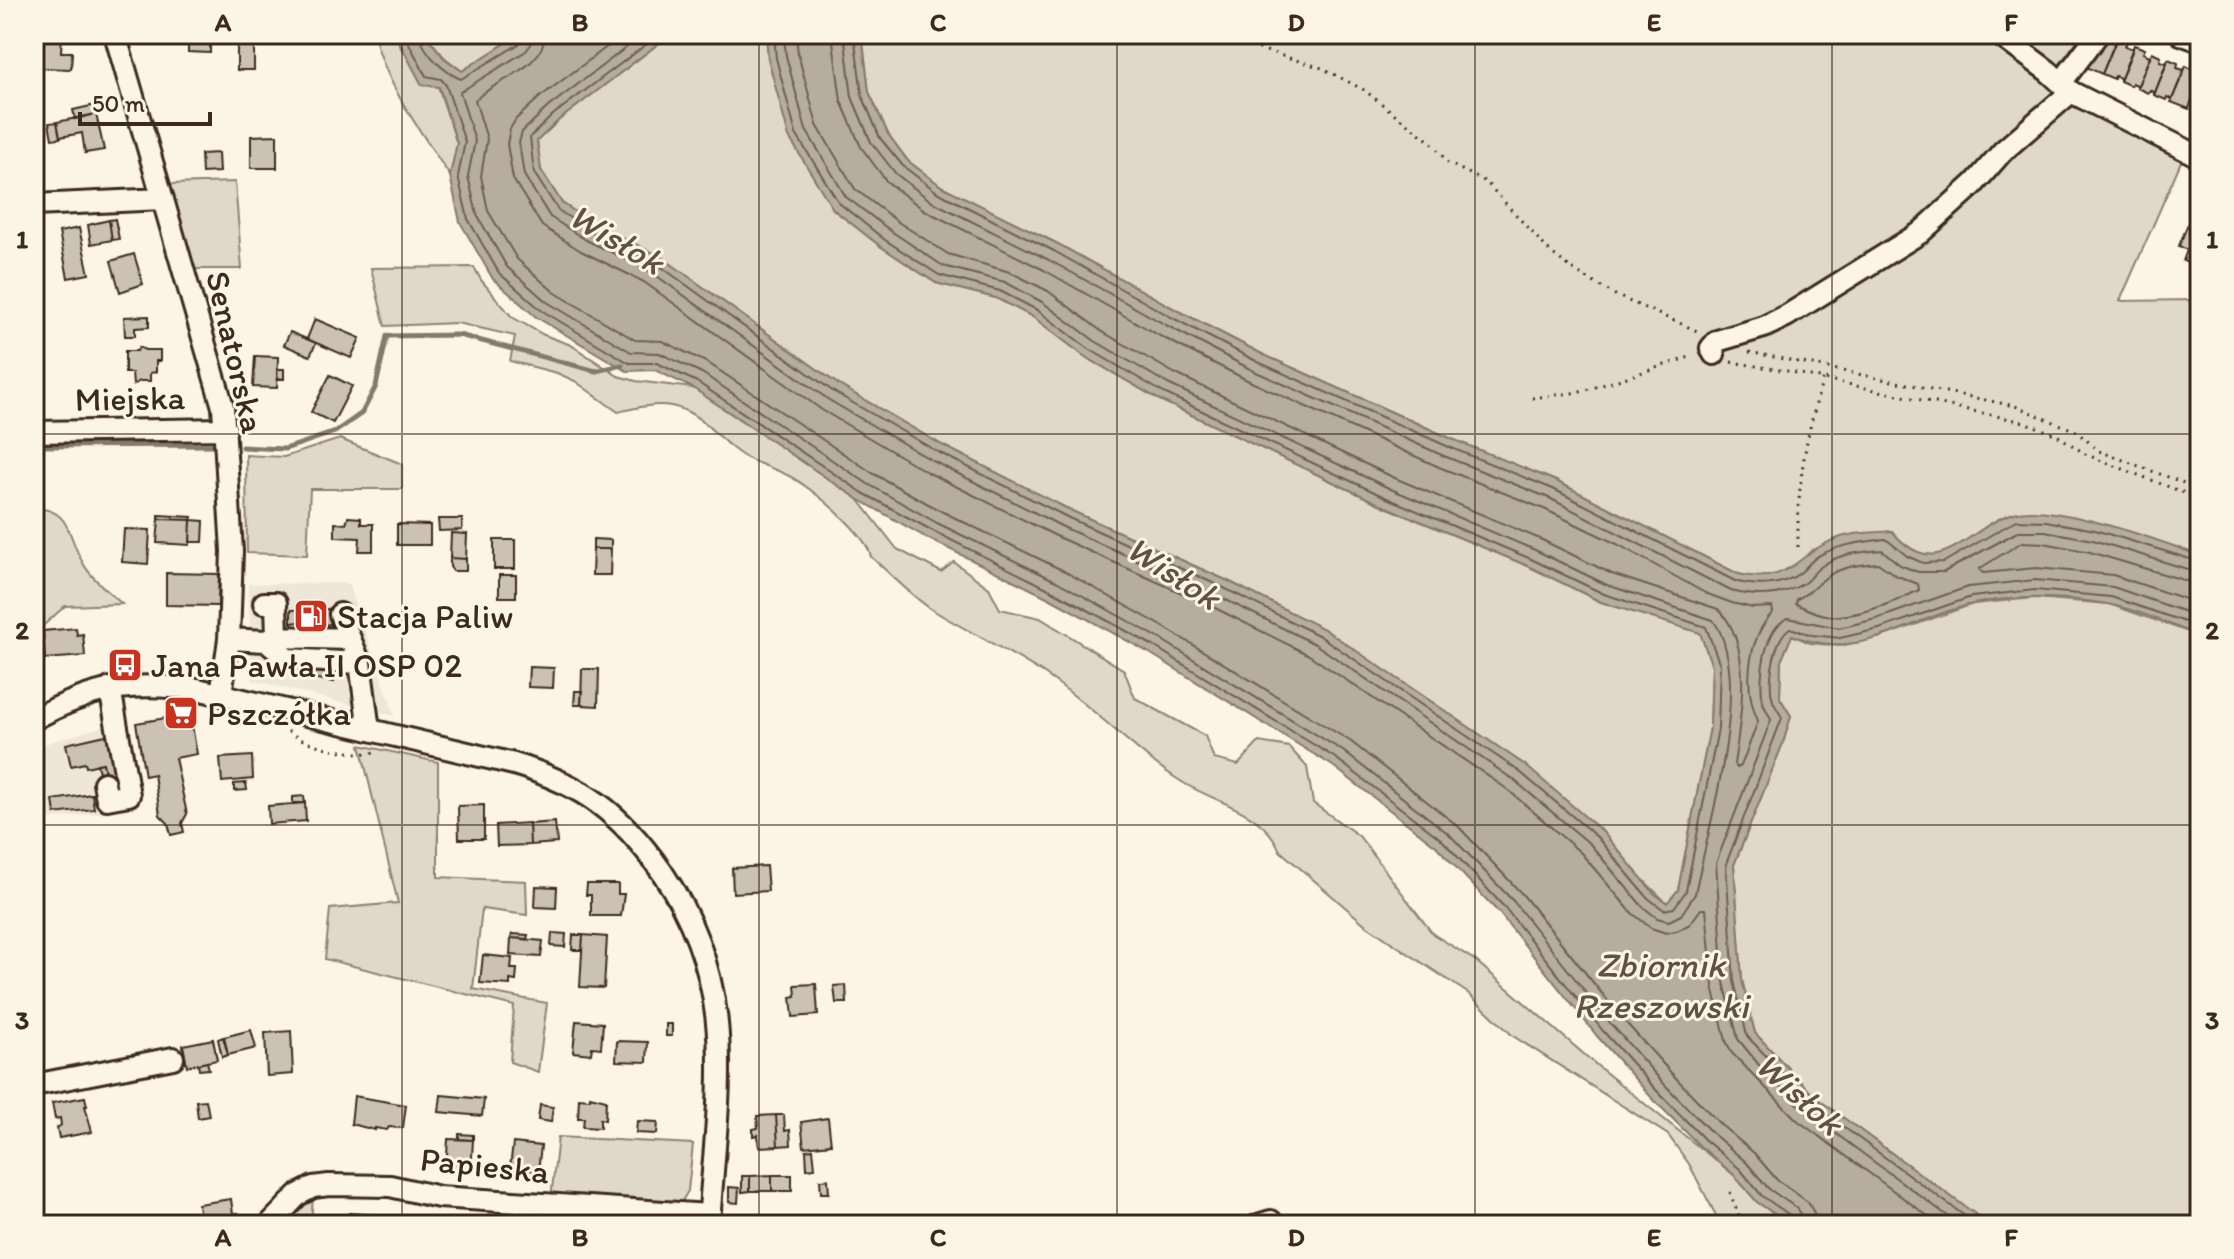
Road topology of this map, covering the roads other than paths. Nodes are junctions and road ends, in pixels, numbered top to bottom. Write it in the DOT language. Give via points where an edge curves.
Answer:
graph roads {
  1 [pos="115,34"];
  2 [pos="1998,34"];
  3 [pos="2098,34"];
  4 [pos="2181,34"];
  5 [pos="2200,41"];
  6 [pos="2066,88"];
  7 [pos="2200,157"];
  8 [pos="163,199"];
  9 [pos="34,205"];
  10 [pos="1714,348"];
  11 [pos="226,429"];
  12 [pos="34,432"];
  13 [pos="264,603"];
  14 [pos="340,614"];
  15 [pos="229,639"];
  16 [pos="272,642"];
  17 [pos="355,651"];
  18 [pos="110,688"];
  19 [pos="221,694"];
  20 [pos="34,719"];
  21 [pos="369,730"];
  22 [pos="104,783"];
  23 [pos="173,1058"];
  24 [pos="34,1085"];
  25 [pos="709,1220"];
  26 [pos="269,1225"];
  1 -- 8 [label="street, Senatorska"];
  2 -- 6 [label="street"];
  3 -- 6 [label="street"];
  4 -- 5 [label="street"];
  6 -- 7 [label="street"];
  6 -- 10 [label="street" via="1920,233 1788,315"];
  8 -- 9 [label="street"];
  8 -- 11 [label="street, Senatorska" via="208,346"];
  11 -- 12 [label="street, Miejska"];
  11 -- 15 [label="street, Senatorska" via="232,551"];
  13 -- 16 [label="street" via="276,603"];
  14 -- 17 [label="street"];
  15 -- 16 [label="street"];
  15 -- 19 [label="street, Senatorska"];
  16 -- 17 [label="street" via="287,659"];
  17 -- 21 [label="street"];
  18 -- 19 [label="street" via="156,685"];
  18 -- 20 [label="street"];
  18 -- 22 [label="street" via="129,795 107,799"];
  19 -- 21 [label="street"];
  21 -- 25 [label="street" via="553,776 619,819 649,854 700,940 714,988 719,1097"];
  23 -- 24 [label="street"];
  25 -- 26 [label="street, Papieska" via="439,1197 390,1186 329,1185 298,1195"];
}
